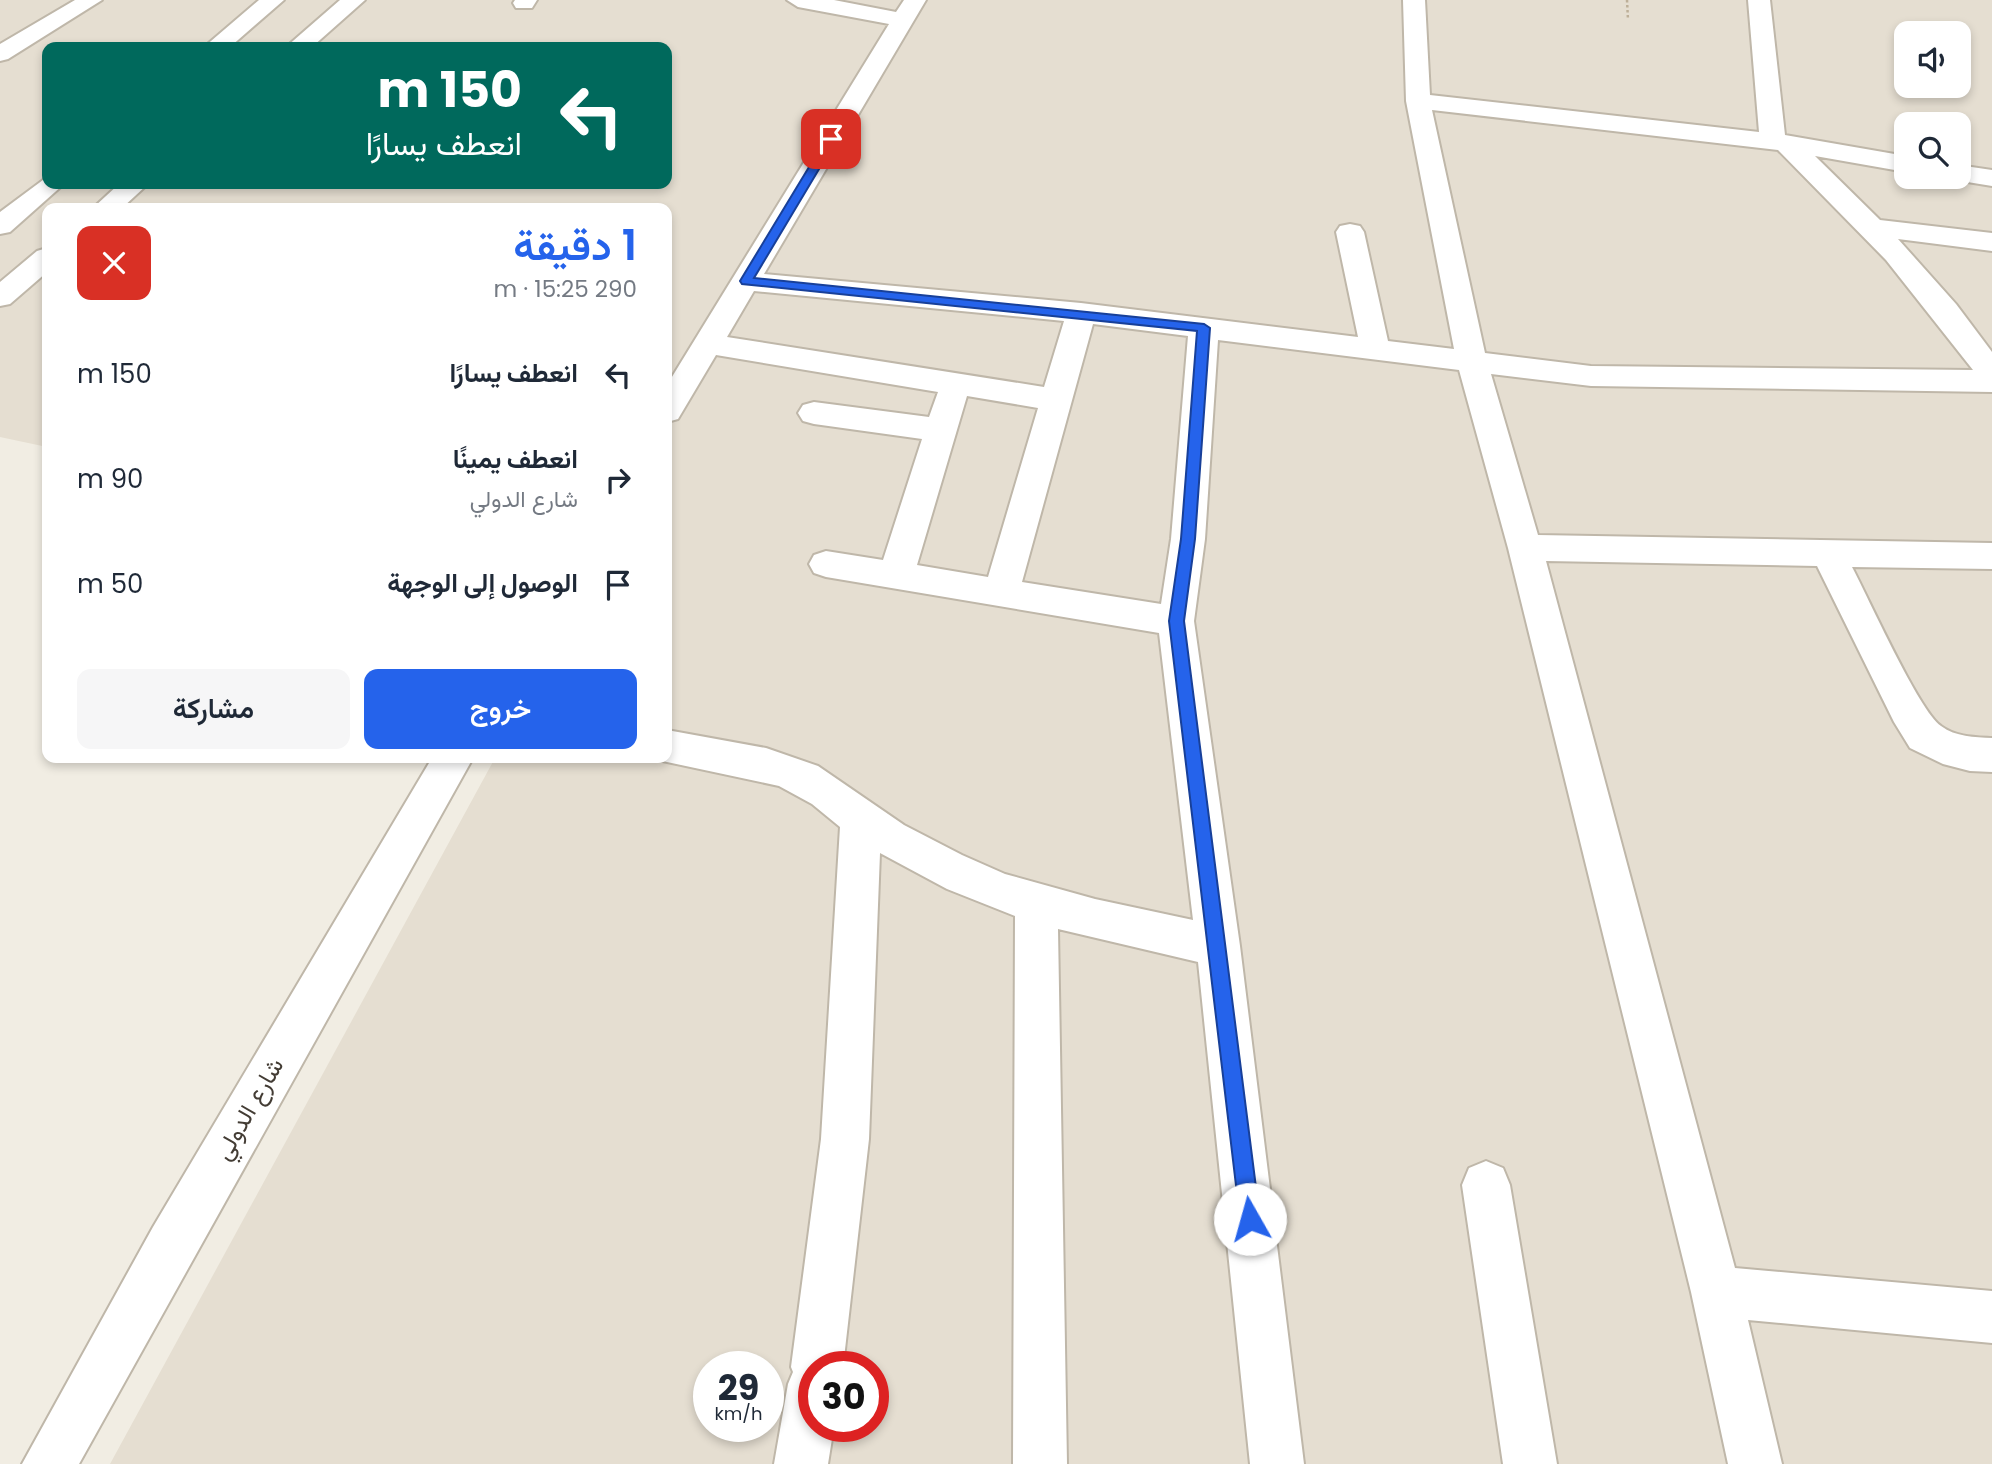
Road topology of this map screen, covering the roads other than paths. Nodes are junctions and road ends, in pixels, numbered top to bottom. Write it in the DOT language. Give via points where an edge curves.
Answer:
graph roads {
  1 [pos="91,0"];
  2 [pos="273,0"];
  3 [pos="354,0"];
  4 [pos="798,0"];
  5 [pos="1414,0"];
  6 [pos="1759,0"];
  7 [pos="908,10"];
  8 [pos="222,42"];
  9 [pos="304,42"];
  10 [pos="0,54"];
  11 [pos="1418,101"];
  12 [pos="1780,142"];
  13 [pos="1894,162"];
  14 [pos="1971,175"];
  15 [pos="1992,178"];
  16 [pos="45,189"];
  17 [pos="129,189"];
  18 [pos="112,203"];
  19 [pos="0,226"];
  20 [pos="1875,228"];
  21 [pos="1350,232"];
  22 [pos="1992,242"];
  23 [pos="42,261"];
  24 [pos="746,281"];
  25 [pos="0,297"];
  26 [pos="1081,313"];
  27 [pos="1204,328"];
  28 [pos="708,344"];
  29 [pos="1375,348"];
  30 [pos="1472,362"];
  31 [pos="1992,374"];
  32 [pos="1992,381"];
  33 [pos="956,383"];
  34 [pos="1056,400"];
  35 [pos="672,403"];
  36 [pos="814,412"];
  37 [pos="941,430"];
  38 [pos="1525,548"];
  39 [pos="1829,555"];
  40 [pos="1992,556"];
  41 [pos="826,564"];
  42 [pos="896,575"];
  43 [pos="1001,592"];
  44 [pos="1176,621"];
  45 [pos="672,748"];
  46 [pos="1992,755"];
  47 [pos="450,763"];
  48 [pos="862,820"];
  49 [pos="1036,905"];
  50 [pos="1218,946"];
  51 [pos="1486,1185"];
  52 [pos="1716,1292"];
  53 [pos="1992,1317"];
  54 [pos="819,1351"];
  55 [pos="805,1442"];
  56 [pos="49,1464"];
  57 [pos="801,1464"];
  58 [pos="1040,1464"];
  59 [pos="1277,1464"];
  60 [pos="1530,1464"];
  61 [pos="1755,1464"];
  1 -- 10 [label="street"];
  2 -- 8 [label="street"];
  3 -- 9 [label="street"];
  4 -- 7 [label="street"];
  5 -- 11 [label="street"];
  6 -- 12 [label="street"];
  7 -- 24 [label="street"];
  11 -- 12 [label="street"];
  11 -- 30 [label="street"];
  12 -- 13 [label="street"];
  12 -- 20 [label="street"];
  14 -- 15 [label="street"];
  16 -- 19 [label="street"];
  17 -- 18 [label="street"];
  20 -- 22 [label="street"];
  20 -- 31 [label="street" via="1939,300"];
  21 -- 29 [label="street"];
  23 -- 25 [label="street"];
  24 -- 26 [label="street"];
  24 -- 28 [label="street"];
  26 -- 27 [label="street"];
  26 -- 34 [label="street"];
  27 -- 29 [label="street"];
  27 -- 44 [label="street" via="1188,539"];
  28 -- 33 [label="street"];
  28 -- 35 [label="street"];
  29 -- 30 [label="street"];
  30 -- 32 [label="street" via="1591,376"];
  30 -- 38 [label="street"];
  33 -- 34 [label="street"];
  33 -- 37 [label="street"];
  34 -- 43 [label="street"];
  36 -- 37 [label="street"];
  37 -- 42 [label="street"];
  38 -- 39 [label="street"];
  38 -- 52 [label="street"];
  39 -- 40 [label="street"];
  39 -- 46 [label="street" via="1924,736 1943,747"];
  41 -- 42 [label="street"];
  42 -- 43 [label="street"];
  43 -- 44 [label="street"];
  44 -- 50 [label="street"];
  45 -- 48 [label="street" via="801,778"];
  47 -- 56 [label="street, شارع الدولي"];
  48 -- 49 [label="street" via="972,881"];
  48 -- 54 [label="street" via="845,1139"];
  49 -- 50 [label="street"];
  49 -- 58 [label="street"];
  50 -- 59 [label="street"];
  51 -- 60 [label="street"];
  52 -- 53 [label="street"];
  52 -- 61 [label="street"];
  55 -- 57 [label="street"];
}
